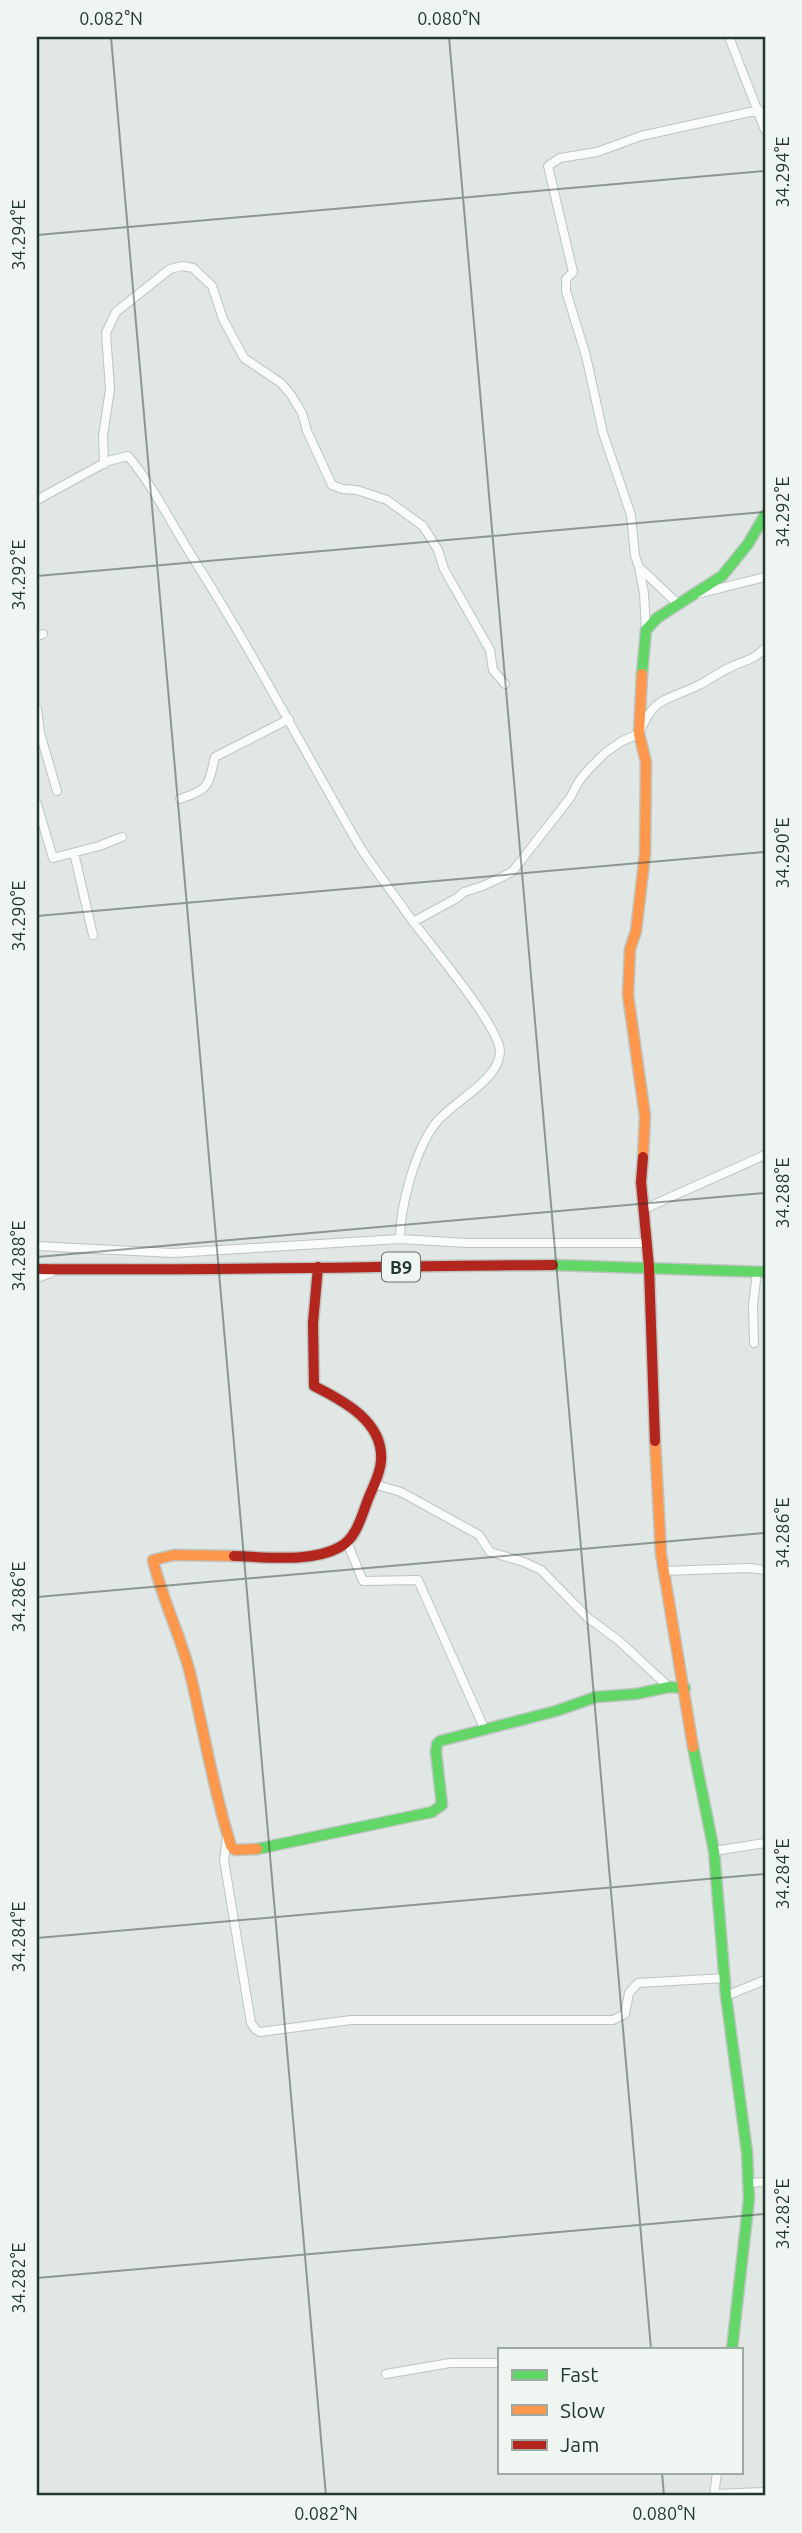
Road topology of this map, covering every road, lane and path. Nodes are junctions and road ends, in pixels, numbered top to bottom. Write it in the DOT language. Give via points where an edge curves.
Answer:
graph roads {
  1 [pos="729,37"];
  2 [pos="759,110"];
  3 [pos="765,130"];
  4 [pos="104,464"];
  5 [pos="37,500"];
  6 [pos="765,515"];
  7 [pos="639,567"];
  8 [pos="765,577"];
  9 [pos="694,594"];
  10 [pos="678,604"];
  11 [pos="646,630"];
  12 [pos="765,648"];
  13 [pos="505,684"];
  14 [pos="37,709"];
  15 [pos="289,719"];
  16 [pos="639,734"];
  17 [pos="57,791"];
  18 [pos="180,799"];
  19 [pos="37,804"];
  20 [pos="122,837"];
  21 [pos="74,853"];
  22 [pos="413,922"];
  23 [pos="93,935"];
  24 [pos="765,1155"];
  25 [pos="645,1209"];
  26 [pos="400,1239"];
  27 [pos="647,1243"];
  28 [pos="37,1246"];
  29 [pos="318,1267"];
  30 [pos="649,1267"];
  31 [pos="37,1269"];
  32 [pos="60,1270"];
  33 [pos="761,1272"];
  34 [pos="37,1278"];
  35 [pos="754,1343"];
  36 [pos="377,1485"];
  37 [pos="347,1542"];
  38 [pos="765,1570"];
  39 [pos="663,1571"];
  40 [pos="669,1687"];
  41 [pos="685,1688"];
  42 [pos="484,1728"];
  43 [pos="227,1837"];
  44 [pos="765,1843"];
  45 [pos="715,1851"];
  46 [pos="725,1978"];
  47 [pos="765,1980"];
  48 [pos="726,1996"];
  49 [pos="765,2182"];
  50 [pos="748,2183"];
  51 [pos="732,2348"];
  52 [pos="498,2363"];
  53 [pos="386,2374"];
  54 [pos="717,2474"];
  55 [pos="765,2492"];
  56 [pos="714,2495"];
  1 -- 2 [label="street"];
  2 -- 3 [label="street"];
  2 -- 7 [label="street" via="641,136 597,152 560,158 548,166 573,272 566,279 566,291 605,440 631,515"];
  4 -- 5 [label="street"];
  4 -- 13 [label="street" via="110,389 108,325 116,312 170,270 193,268 212,286 244,358 291,395 332,485 387,500 423,526 489,650 493,670"];
  4 -- 15 [label="street" via="124,456 133,462"];
  6 -- 9 [label="main road" via="722,576"];
  7 -- 10 [label="street"];
  7 -- 11 [label="street"];
  8 -- 9 [label="street"];
  9 -- 10 [label="main road"];
  10 -- 11 [label="main road"];
  11 -- 16 [label="main road"];
  12 -- 16 [label="street" via="661,701"];
  14 -- 17 [label="street"];
  15 -- 18 [label="street" via="215,757 201,792"];
  15 -- 22 [label="street" via="361,848"];
  16 -- 22 [label="street" via="605,753 588,770 512,872 464,891"];
  16 -- 25 [label="main road" via="646,762 645,854 630,949 628,995 645,1116 641,1165"];
  19 -- 21 [label="street" via="52,858"];
  20 -- 21 [label="street"];
  21 -- 23 [label="street"];
  22 -- 26 [label="street" via="478,1006 500,1050 494,1069 443,1114 426,1137 406,1197"];
  24 -- 25 [label="street"];
  25 -- 27 [label="main road"];
  26 -- 27 [label="street"];
  26 -- 28 [label="street" via="173,1253"];
  27 -- 30 [label="main road"];
  29 -- 30 [label="main road, B9"];
  29 -- 32 [label="main road, B9"];
  29 -- 36 [label="main road" via="314,1386 339,1399 373,1428 381,1450"];
  30 -- 33 [label="main road, B9"];
  30 -- 39 [label="main road"];
  31 -- 32 [label="main road, B9"];
  32 -- 34 [label="street"];
  33 -- 35 [label="street" via="753,1305"];
  36 -- 37 [label="main road"];
  36 -- 40 [label="street" via="401,1492 479,1535 490,1552 541,1570 588,1618"];
  37 -- 42 [label="street" via="363,1581 418,1580"];
  37 -- 43 [label="main road" via="337,1550 294,1557 229,1554 153,1560 190,1669"];
  38 -- 39 [label="street"];
  39 -- 41 [label="main road"];
  40 -- 41 [label="main road"];
  40 -- 42 [label="main road" via="596,1697"];
  41 -- 45 [label="main road"];
  42 -- 43 [label="main road" via="437,1744 444,1796 442,1805 432,1812 250,1850 235,1850"];
  43 -- 46 [label="street" via="223,1860 228,1892 251,2023 260,2032 351,2020 613,2020 625,2014 629,1993 638,1983"];
  44 -- 45 [label="street"];
  45 -- 46 [label="main road"];
  46 -- 48 [label="main road"];
  47 -- 48 [label="street"];
  48 -- 50 [label="main road"];
  49 -- 50 [label="street"];
  50 -- 51 [label="main road"];
  52 -- 53 [label="street" via="450,2363"];
  54 -- 56 [label="street"];
  55 -- 56 [label="street"];
}
